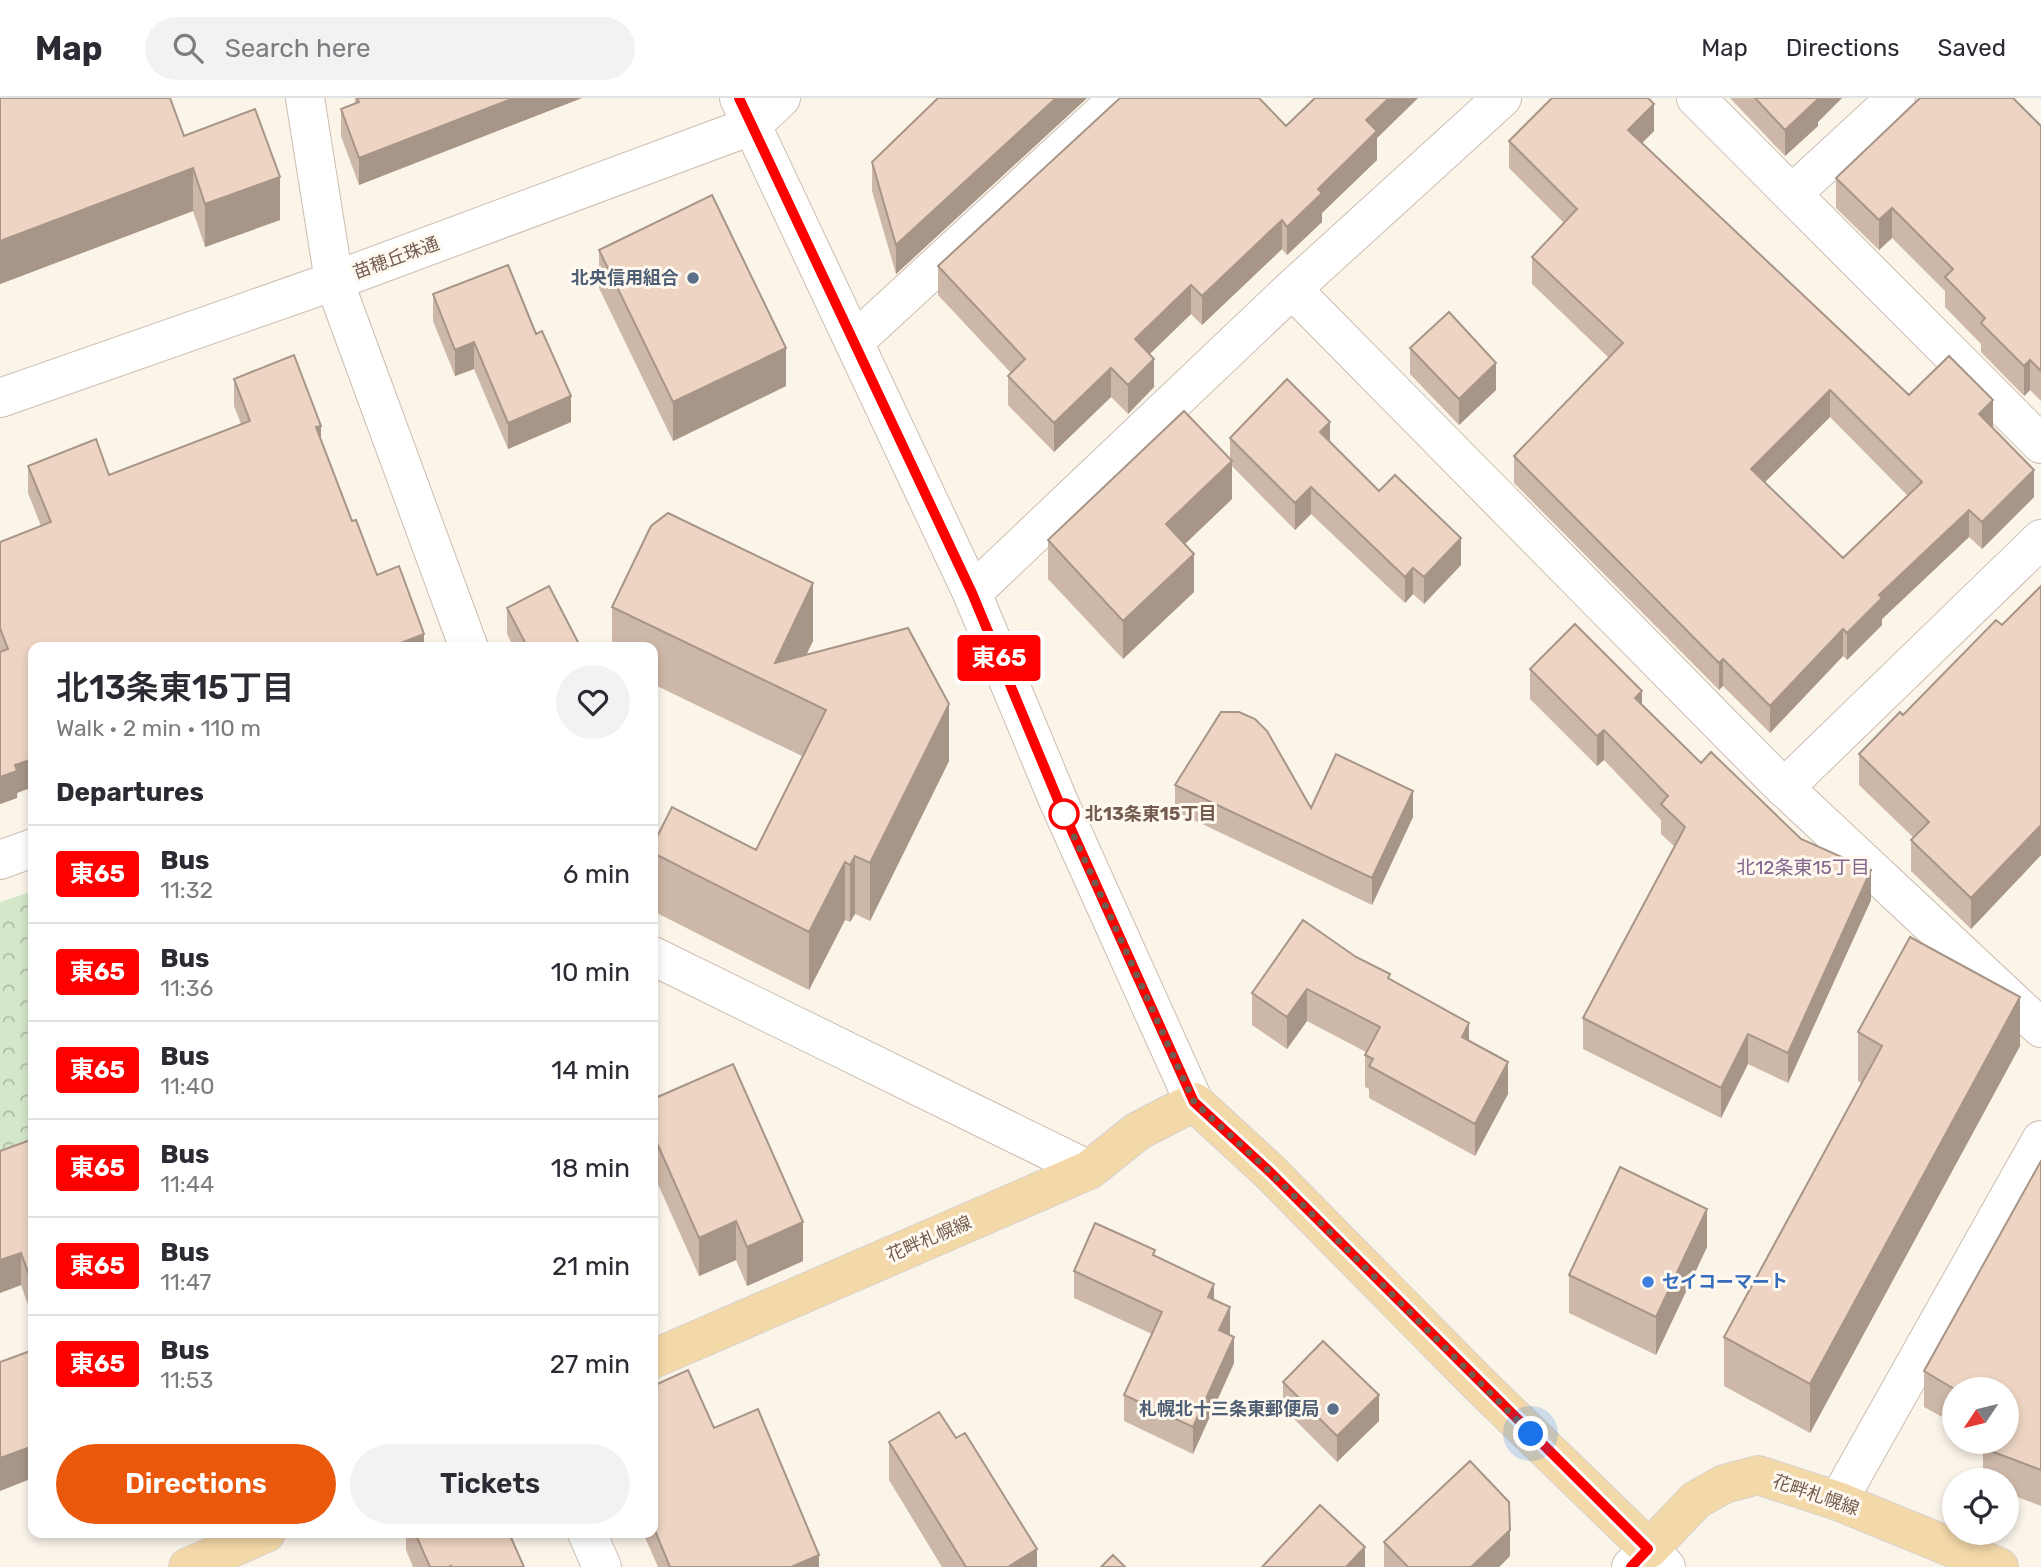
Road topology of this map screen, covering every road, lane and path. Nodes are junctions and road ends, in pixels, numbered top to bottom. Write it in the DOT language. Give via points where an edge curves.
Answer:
graph roads {
  1 [pos="305,98"];
  2 [pos="781,98"];
  3 [pos="1119,98"];
  4 [pos="1502,98"];
  5 [pos="1696,98"];
  6 [pos="1896,98"];
  7 [pos="745,112"];
  8 [pos="1792,194"];
  9 [pos="334,281"];
  10 [pos="1292,289"];
  11 [pos="855,341"];
  12 [pos="0,398"];
  13 [pos="2041,444"];
  14 [pos="2041,539"];
  15 [pos="972,593"];
  16 [pos="467,642"];
  17 [pos="1784,788"];
  18 [pos="28,850"];
  19 [pos="0,860"];
  20 [pos="658,958"];
  21 [pos="2041,1028"];
  22 [pos="1194,1102"];
  23 [pos="2041,1140"];
  24 [pos="1089,1170"];
  25 [pos="658,1357"];
  26 [pos="1838,1501"];
  27 [pos="255,1538"];
  28 [pos="589,1538"];
  29 [pos="1649,1561"];
  30 [pos="188,1567"];
  31 [pos="602,1567"];
  32 [pos="2000,1567"];
  1 -- 9 [label="street"];
  2 -- 7 [label="street, 苗穂丘珠通"];
  3 -- 11 [label="street"];
  4 -- 10 [label="street"];
  5 -- 8 [label="street"];
  6 -- 8 [label="street"];
  7 -- 9 [label="street, 苗穂丘珠通"];
  7 -- 11 [label="street"];
  8 -- 13 [label="street"];
  9 -- 12 [label="street, 苗穂丘珠通"];
  9 -- 16 [label="street"];
  10 -- 15 [label="street"];
  10 -- 17 [label="street"];
  11 -- 15 [label="street"];
  14 -- 17 [label="street"];
  15 -- 22 [label="street" via="1058,800"];
  17 -- 21 [label="street"];
  18 -- 19 [label="street"];
  20 -- 24 [label="street"];
  22 -- 24 [label="main road, 花畔札幌線" via="1138,1131"];
  22 -- 29 [label="main road" via="1269,1171"];
  23 -- 26 [label="street"];
  24 -- 25 [label="main road, 花畔札幌線"];
  26 -- 29 [label="main road, 花畔札幌線" via="1758,1475 1724,1484 1696,1500"];
  26 -- 32 [label="main road, 花畔札幌線"];
  27 -- 30 [label="main road"];
  28 -- 31 [label="street"];
}
